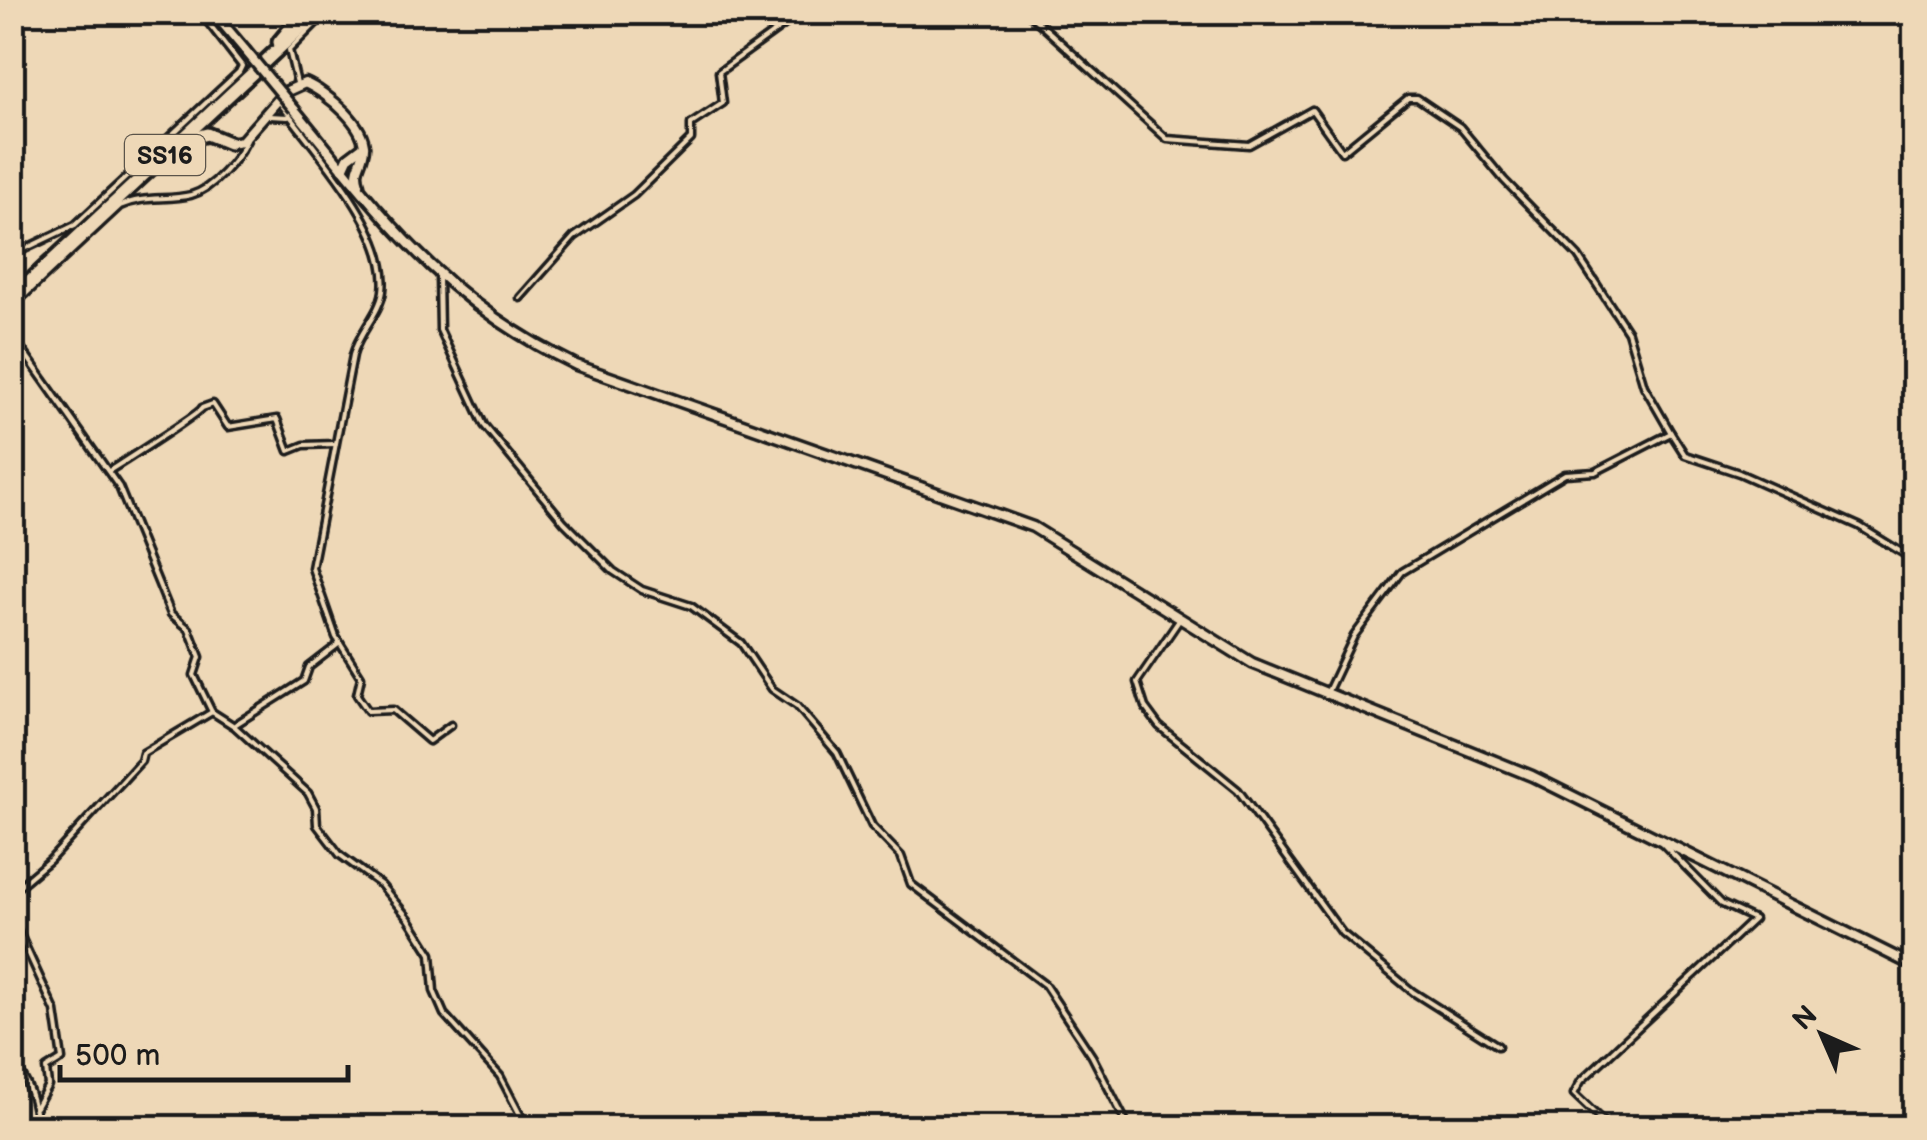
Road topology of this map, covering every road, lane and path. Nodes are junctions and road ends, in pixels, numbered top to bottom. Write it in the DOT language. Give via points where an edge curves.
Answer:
graph roads {
  1 [pos="200,12"];
  2 [pos="213,12"];
  3 [pos="311,12"];
  4 [pos="327,12"];
  5 [pos="802,12"];
  6 [pos="1027,12"];
  7 [pos="249,76"];
  8 [pos="301,83"];
  9 [pos="278,100"];
  10 [pos="289,114"];
  11 [pos="262,119"];
  12 [pos="249,136"];
  13 [pos="226,141"];
  14 [pos="364,146"];
  15 [pos="330,154"];
  16 [pos="348,158"];
  17 [pos="234,159"];
  18 [pos="358,164"];
  19 [pos="153,166"];
  20 [pos="343,169"];
  21 [pos="363,193"];
  22 [pos="12,255"];
  23 [pos="439,277"];
  24 [pos="12,295"];
  25 [pos="520,298"];
  26 [pos="12,308"];
  27 [pos="12,335"];
  28 [pos="1671,433"];
  29 [pos="336,444"];
  30 [pos="109,471"];
  31 [pos="1914,560"];
  32 [pos="1180,619"];
  33 [pos="340,643"];
  34 [pos="1326,695"];
  35 [pos="212,712"];
  36 [pos="451,725"];
  37 [pos="234,726"];
  38 [pos="1661,842"];
  39 [pos="12,892"];
  40 [pos="12,917"];
  41 [pos="1914,966"];
  42 [pos="1498,1046"];
  43 [pos="12,1061"];
  44 [pos="36,1107"];
  45 [pos="38,1128"];
  46 [pos="527,1128"];
  47 [pos="1129,1128"];
  48 [pos="1610,1128"];
  1 -- 22 [label="street" via="242,66 238,72 75,225"];
  2 -- 10 [label="main road, bridge"];
  3 -- 7 [label="highway, SS16"];
  3 -- 24 [label="highway, SS16"];
  4 -- 8 [label="street" via="289,50"];
  5 -- 25 [label="street" via="718,72 723,103 690,124 690,139 634,195 566,244"];
  6 -- 28 [label="street" via="1168,139 1249,146 1312,110 1342,152 1416,98 1460,128 1578,256 1628,332 1644,386"];
  7 -- 13 [label="highway" via="214,117"];
  7 -- 19 [label="highway, SS16"];
  8 -- 9 [label="main road"];
  8 -- 14 [label="main road" via="356,125"];
  9 -- 10 [label="street"];
  9 -- 11 [label="main road"];
  10 -- 11 [label="street"];
  10 -- 15 [label="main road"];
  10 -- 29 [label="street" via="366,224 382,268 383,295 358,338"];
  11 -- 12 [label="main road"];
  12 -- 13 [label="main road"];
  12 -- 17 [label="street"];
  13 -- 17 [label="street"];
  13 -- 19 [label="highway" via="195,135"];
  14 -- 16 [label="main road"];
  14 -- 18 [label="main road"];
  15 -- 16 [label="main road"];
  15 -- 20 [label="main road"];
  16 -- 20 [label="main road"];
  17 -- 26 [label="street" via="194,194 120,206"];
  18 -- 20 [label="main road"];
  18 -- 21 [label="main road"];
  19 -- 24 [label="highway, SS16"];
  20 -- 21 [label="main road"];
  21 -- 23 [label="main road"];
  23 -- 32 [label="main road" via="497,322 576,365 1034,527"];
  23 -- 47 [label="street" via="440,330 484,424 613,571 642,590 691,606 742,643 772,689 797,706 837,753 872,826 901,856 912,884 1046,985"];
  27 -- 30 [label="street"];
  28 -- 31 [label="street" via="1685,455 1858,526"];
  28 -- 34 [label="street" via="1595,472 1565,474 1402,572 1354,636"];
  29 -- 30 [label="street" via="288,452 277,419 228,427 213,404"];
  29 -- 33 [label="street" via="312,568"];
  30 -- 35 [label="street" via="171,614 189,628 200,657 194,675"];
  32 -- 34 [label="main road" via="1252,663"];
  32 -- 42 [label="street" via="1137,682 1158,726 1238,790 1342,932 1413,992"];
  33 -- 36 [label="street" via="362,677 357,695 370,713 394,710 428,741"];
  33 -- 37 [label="street" via="309,667 304,681"];
  34 -- 38 [label="main road" via="1532,776"];
  35 -- 37 [label="street"];
  35 -- 39 [label="street" via="143,753 50,860"];
  37 -- 46 [label="street" via="308,793 317,825 340,856 380,885 410,919 431,954 444,1014 500,1076"];
  38 -- 41 [label="main road"];
  38 -- 48 [label="street" via="1722,904 1754,919 1580,1082 1574,1094"];
  40 -- 44 [label="street" via="55,1011 62,1059 46,1069 48,1085"];
  43 -- 44 [label="street"];
  44 -- 45 [label="street"];
}
